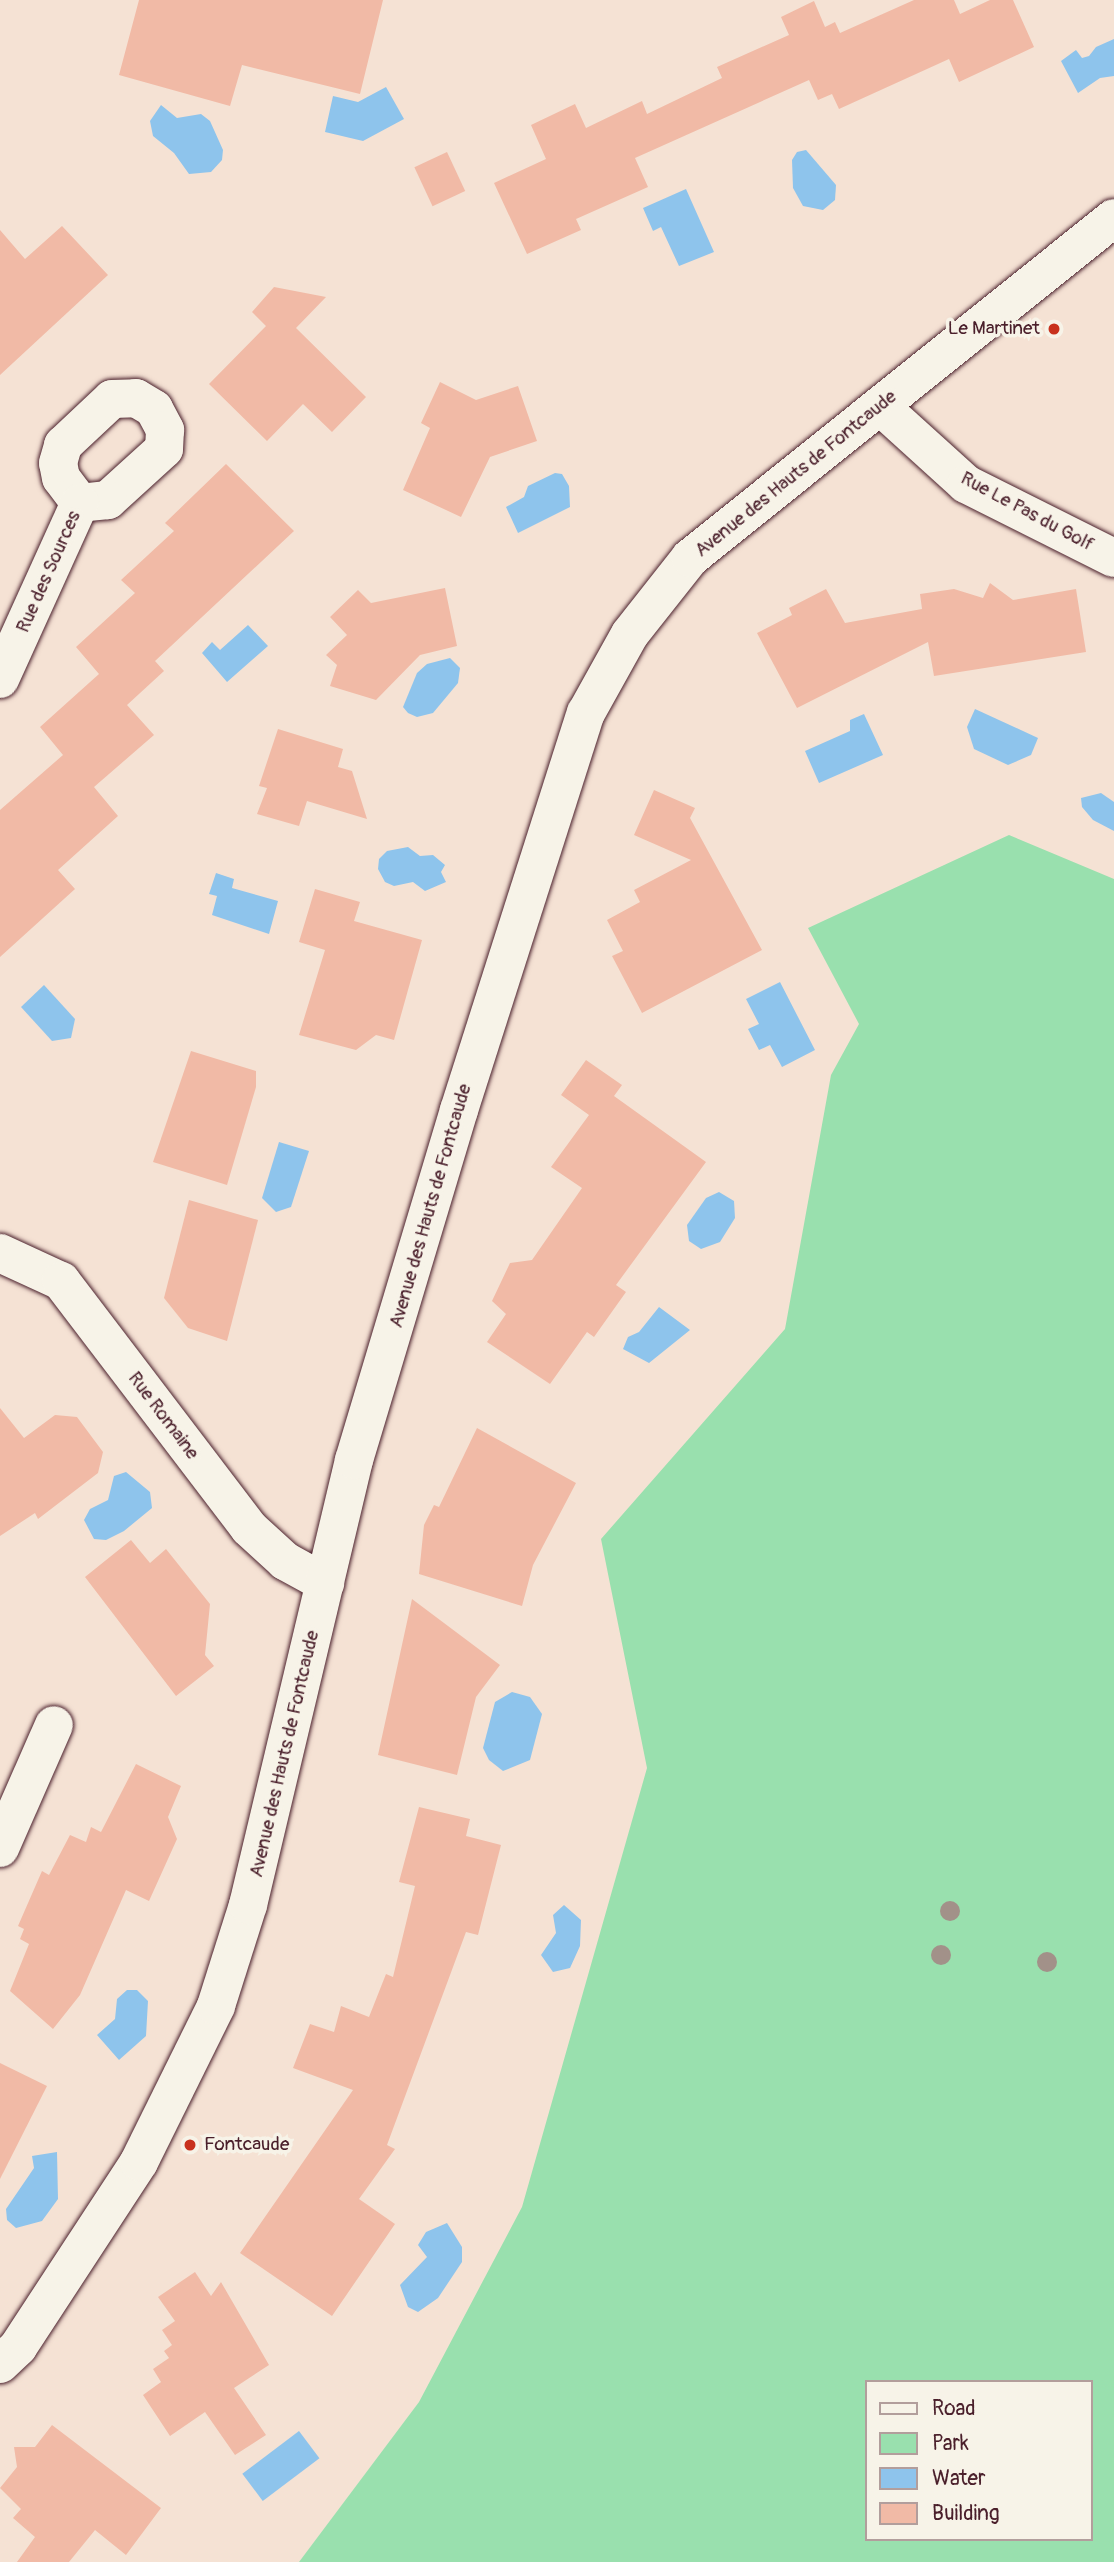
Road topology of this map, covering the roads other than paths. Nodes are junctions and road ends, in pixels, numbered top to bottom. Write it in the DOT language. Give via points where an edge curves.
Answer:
graph roads {
  1 [pos="1114,218"];
  2 [pos="880,406"];
  3 [pos="80,503"];
  4 [pos="1114,558"];
  5 [pos="0,680"];
  6 [pos="0,1254"];
  7 [pos="325,1583"];
  8 [pos="54,1725"];
  9 [pos="0,1848"];
  10 [pos="0,2364"];
  1 -- 2 [label="street, Avenue des Hauts de Fontcaude"];
  2 -- 4 [label="street, Rue Le Pas du Golf" via="966,484"];
  2 -- 7 [label="street, Avenue des Hauts de Fontcaude" via="690,558 630,634 586,713 458,1110 354,1460"];
  3 -- 5 [label="street, Rue des Sources"];
  6 -- 7 [label="street, Rue Romaine" via="61,1281 249,1528 285,1561"];
  7 -- 10 [label="street, Avenue des Hauts de Fontcaude" via="248,1905 215,2006 139,2162 18,2347"];
  8 -- 9 [label="street"];
}
